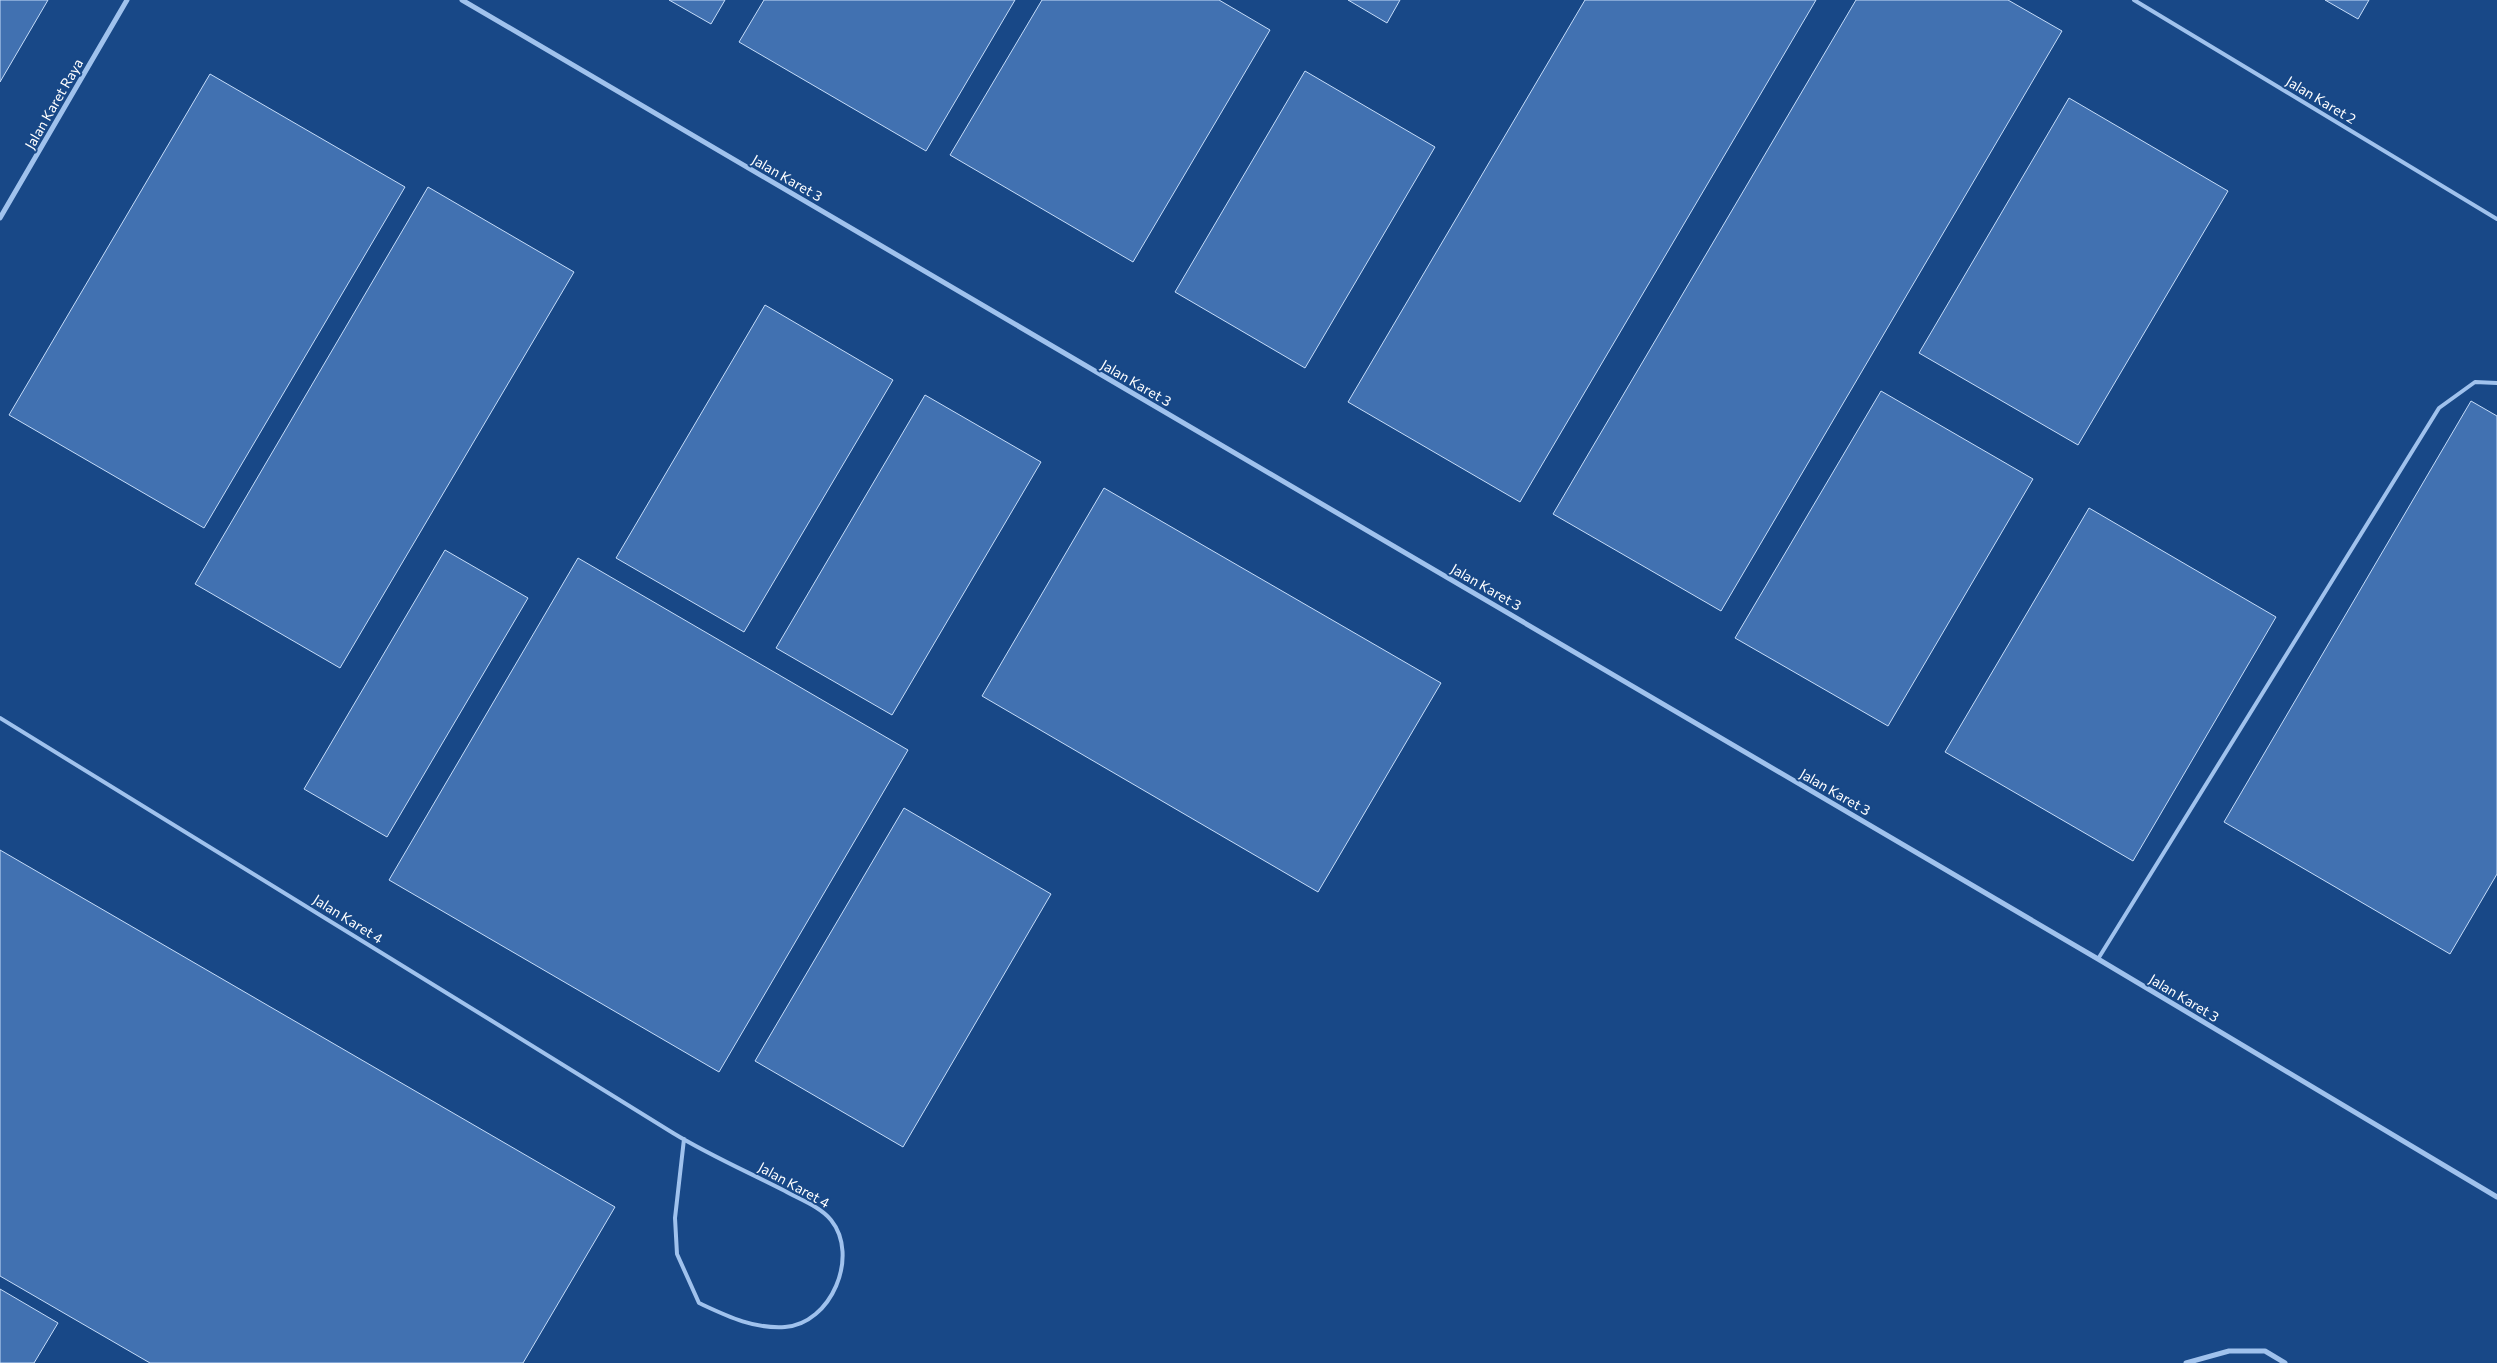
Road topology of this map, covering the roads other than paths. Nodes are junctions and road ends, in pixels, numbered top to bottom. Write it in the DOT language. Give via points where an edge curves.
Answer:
graph roads {
  1 [pos="127,0"];
  2 [pos="462,0"];
  3 [pos="2134,0"];
  4 [pos="0,218"];
  5 [pos="2497,219"];
  6 [pos="2497,382"];
  7 [pos="0,718"];
  8 [pos="2098,959"];
  9 [pos="684,1140"];
  10 [pos="2497,1196"];
  11 [pos="2186,1363"];
  12 [pos="2285,1363"];
  1 -- 4 [label="street, Jalan Karet Raya"];
  2 -- 8 [label="street, Jalan Karet 3"];
  3 -- 5 [label="lane, Jalan Karet 2"];
  6 -- 8 [label="lane" via="2475,382 2438,408"];
  7 -- 9 [label="lane, Jalan Karet 4"];
  8 -- 10 [label="street, Jalan Karet 3"];
  9 -- 9 [label="lane, Jalan Karet 4" via="806,1202 830,1219 839,1235 843,1265 837,1286 819,1313 787,1327 761,1325 744,1323 699,1303 677,1254 675,1218"];
  11 -- 12 [label="street" via="2229,1351 2265,1351"];
}
